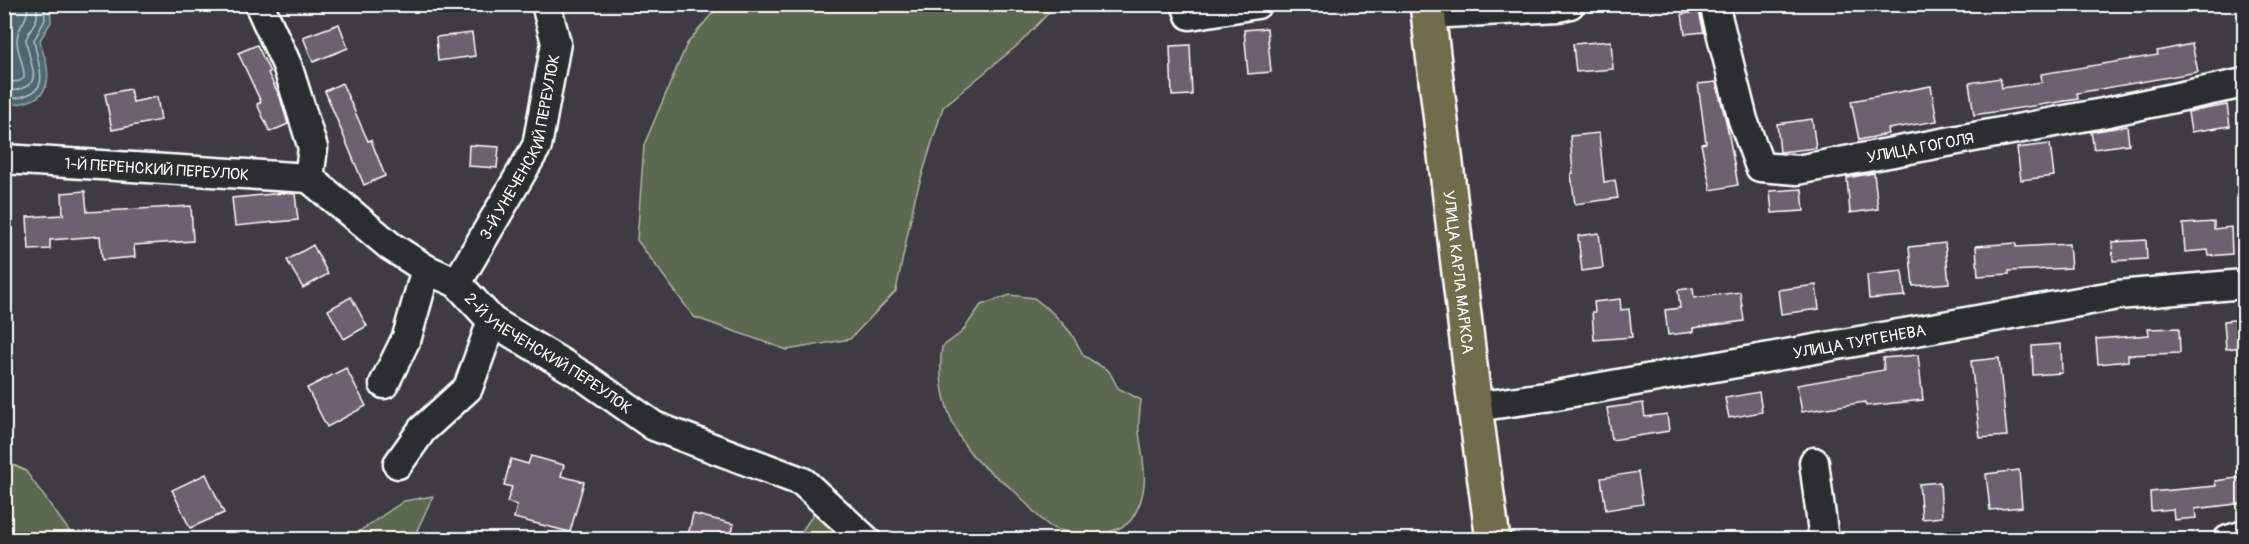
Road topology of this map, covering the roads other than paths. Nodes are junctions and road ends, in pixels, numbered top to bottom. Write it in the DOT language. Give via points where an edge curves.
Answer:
graph roads {
  1 [pos="258,4"];
  2 [pos="546,4"];
  3 [pos="1186,4"];
  4 [pos="1257,4"];
  5 [pos="1570,4"];
  6 [pos="1714,4"];
  7 [pos="1427,9"];
  8 [pos="2244,83"];
  9 [pos="4,159"];
  10 [pos="309,178"];
  11 [pos="426,269"];
  12 [pos="457,283"];
  13 [pos="2244,284"];
  14 [pos="492,321"];
  15 [pos="384,384"];
  16 [pos="1475,407"];
  17 [pos="1814,462"];
  18 [pos="398,464"];
  19 [pos="2244,535"];
  20 [pos="866,540"];
  21 [pos="1493,540"];
  22 [pos="1824,540"];
  23 [pos="2228,540"];
  1 -- 10 [label="street" via="287,65 313,147"];
  2 -- 12 [label="street, 3-Й УНЕЧЕНСКИЙ ПЕРЕУЛОК" via="556,43 537,146"];
  3 -- 4 [label="street" via="1190,15"];
  5 -- 7 [label="street"];
  6 -- 8 [label="street, УЛИЦА ГОГОЛЯ" via="1743,120 1760,166 1797,170"];
  7 -- 16 [label="main road, УЛИЦА КАРЛА МАРКСА"];
  9 -- 10 [label="street, 1-Й ПЕРЕНСКИЙ ПЕРЕУЛОК"];
  10 -- 11 [label="street, 2-Й УНЕЧЕНСКИЙ ПЕРЕУЛОК" via="390,246"];
  11 -- 12 [label="street, 2-Й УНЕЧЕНСКИЙ ПЕРЕУЛОК"];
  11 -- 15 [label="street" via="407,337"];
  12 -- 14 [label="street, 2-Й УНЕЧЕНСКИЙ ПЕРЕУЛОК"];
  13 -- 16 [label="street, УЛИЦА ТУРГЕНЕВА" via="2118,295 1545,398"];
  14 -- 18 [label="street" via="468,388 422,430"];
  14 -- 20 [label="street, 2-Й УНЕЧЕНСКИЙ ПЕРЕУЛОК" via="583,376 654,426 803,482"];
  16 -- 21 [label="main road, УЛИЦА КАРЛА МАРКСА"];
  17 -- 22 [label="street"];
  19 -- 23 [label="street"];
}
